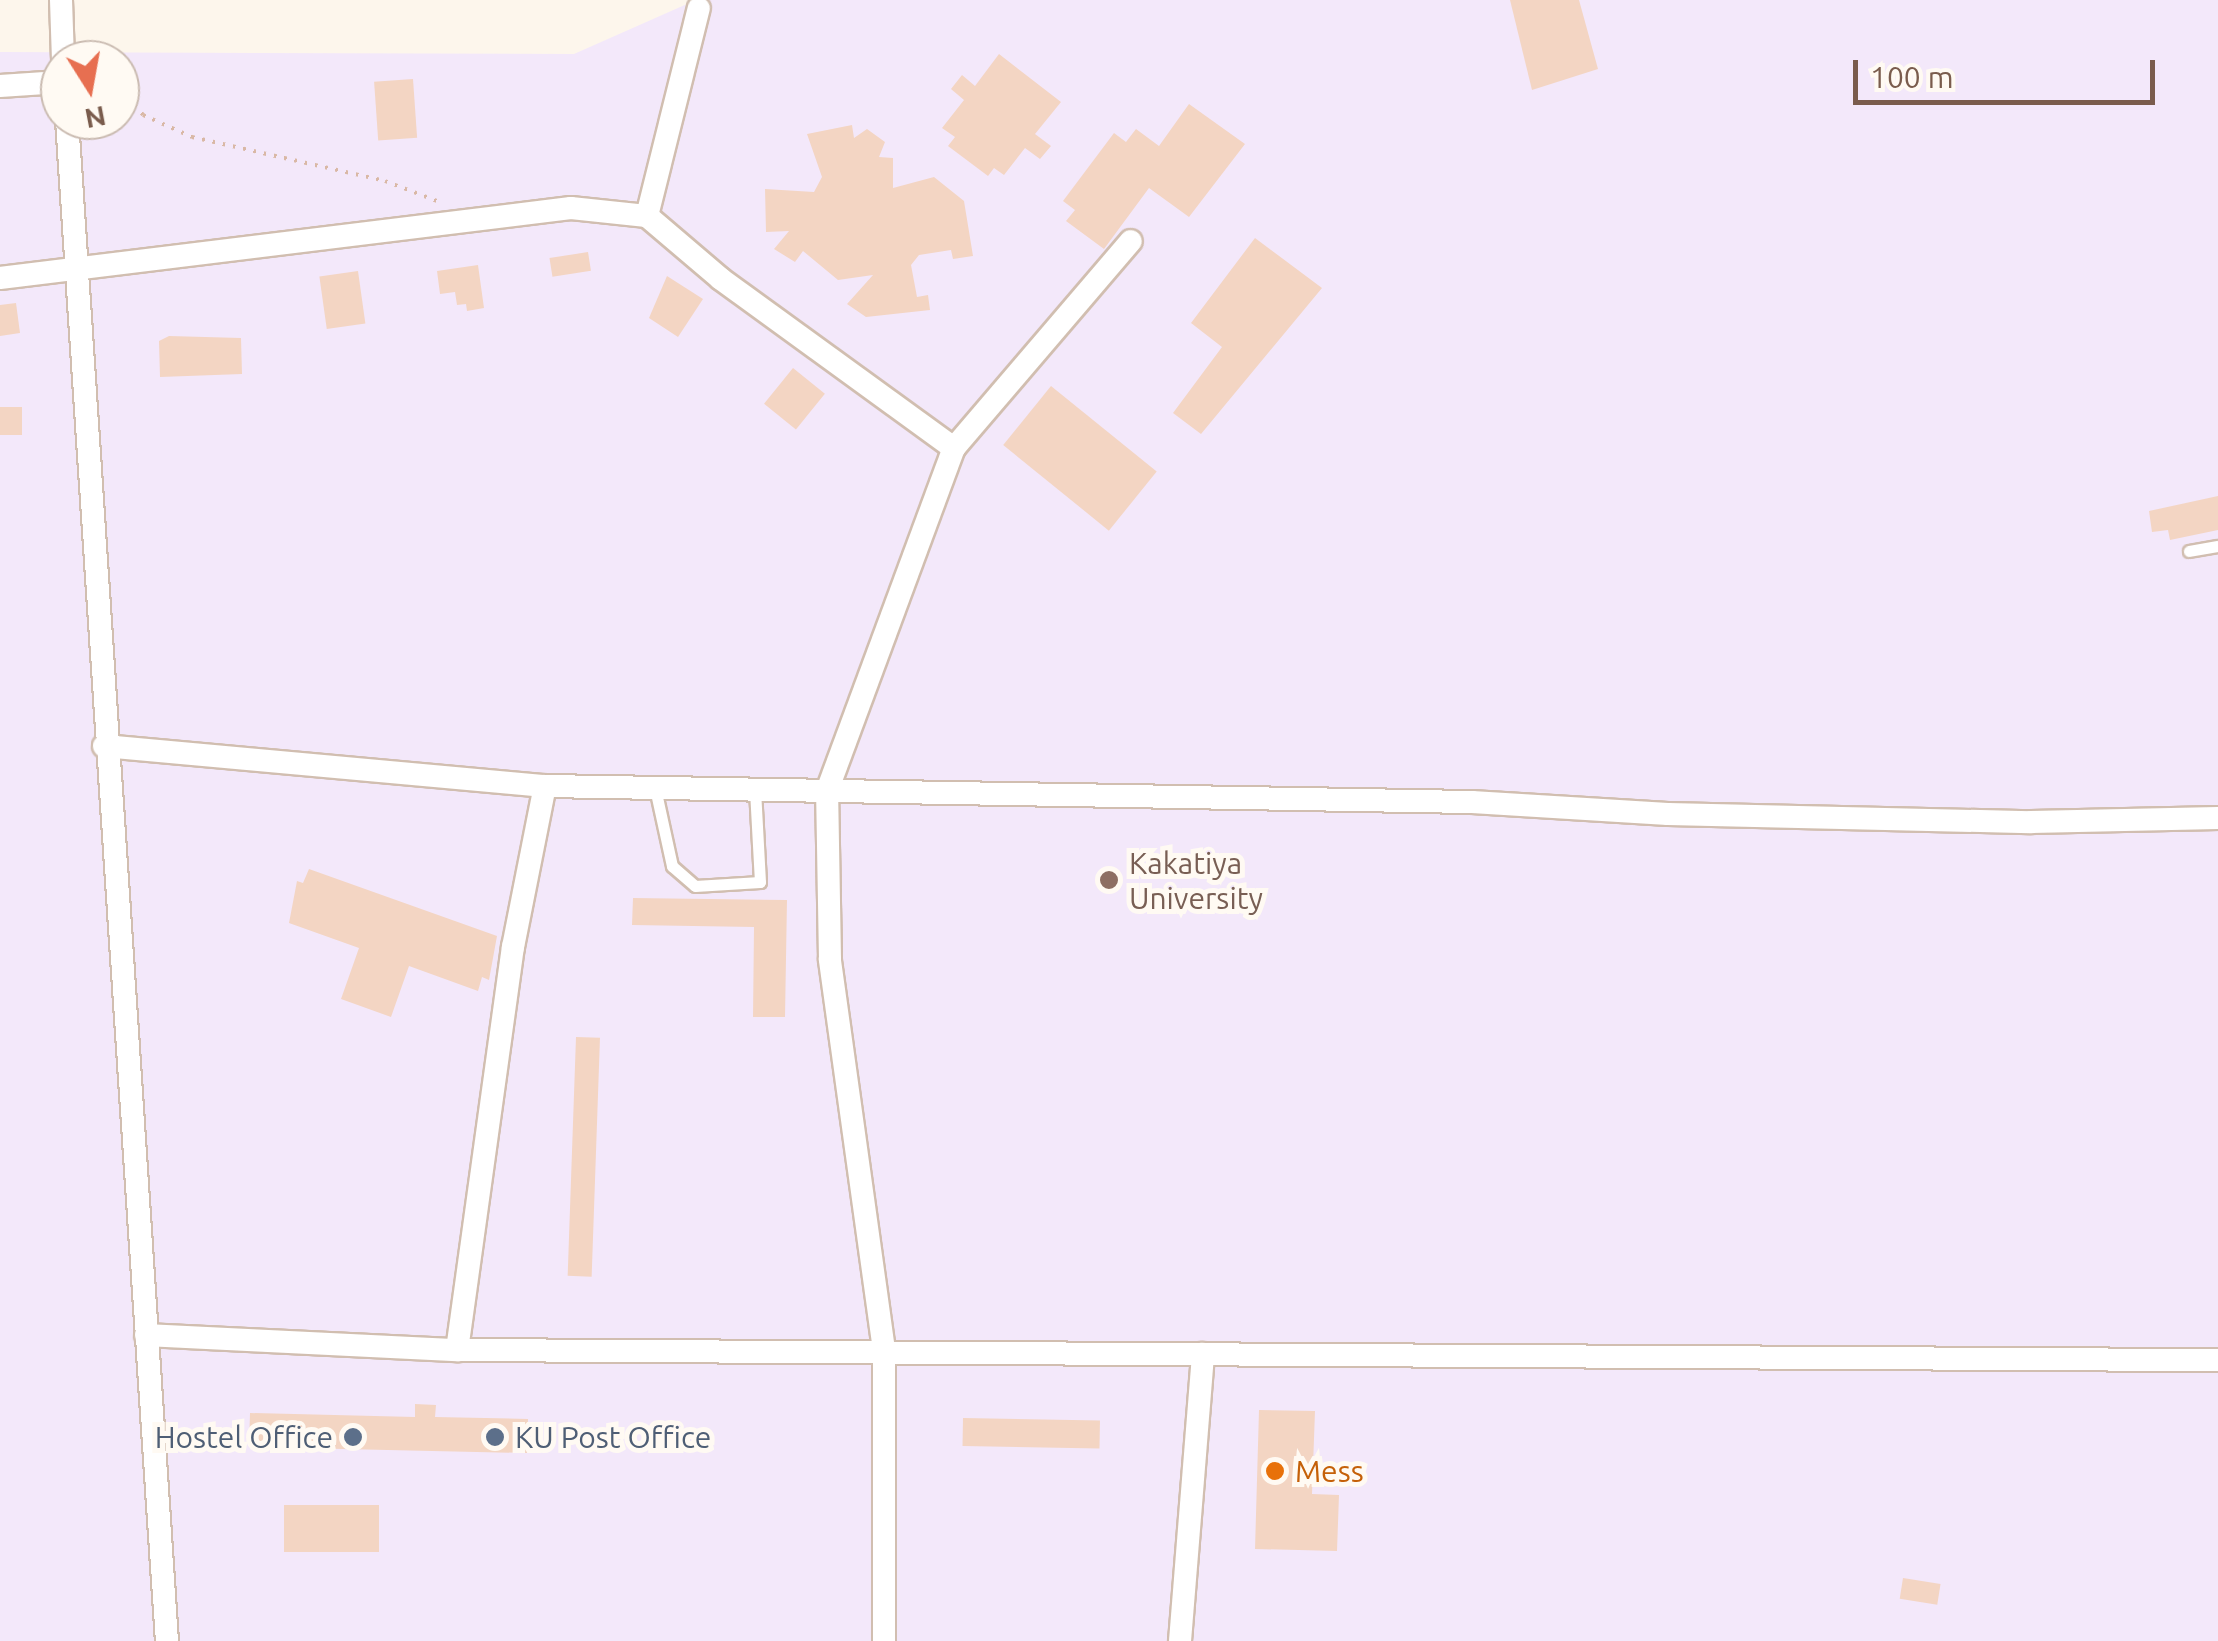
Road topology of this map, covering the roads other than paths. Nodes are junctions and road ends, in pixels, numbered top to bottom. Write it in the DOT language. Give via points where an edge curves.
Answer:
graph roads {
  1 [pos="61,0"];
  2 [pos="699,8"];
  3 [pos="62,40"];
  4 [pos="40,83"];
  5 [pos="0,86"];
  6 [pos="68,140"];
  7 [pos="647,216"];
  8 [pos="1131,242"];
  9 [pos="76,269"];
  10 [pos="0,278"];
  11 [pos="954,448"];
  12 [pos="2218,546"];
  13 [pos="2189,551"];
  14 [pos="104,746"];
  15 [pos="545,786"];
  16 [pos="655,788"];
  17 [pos="755,790"];
  18 [pos="827,791"];
  19 [pos="2218,818"];
  20 [pos="146,1335"];
  21 [pos="457,1350"];
  22 [pos="884,1350"];
  23 [pos="1203,1354"];
  24 [pos="2218,1360"];
  25 [pos="167,1641"];
  26 [pos="884,1641"];
  27 [pos="1180,1641"];
  1 -- 3 [label="street"];
  2 -- 7 [label="street"];
  4 -- 5 [label="street"];
  6 -- 9 [label="street"];
  7 -- 9 [label="street" via="571,208"];
  7 -- 11 [label="street" via="721,279"];
  8 -- 11 [label="street"];
  9 -- 10 [label="street"];
  9 -- 14 [label="street"];
  11 -- 18 [label="street"];
  12 -- 13 [label="lane"];
  14 -- 15 [label="street"];
  14 -- 20 [label="street"];
  15 -- 16 [label="street"];
  15 -- 21 [label="street" via="513,948"];
  16 -- 17 [label="street"];
  16 -- 17 [label="lane" via="672,866 696,886 760,882"];
  17 -- 18 [label="street"];
  18 -- 19 [label="street" via="1472,802 2031,822"];
  18 -- 22 [label="street" via="830,959"];
  20 -- 21 [label="street"];
  20 -- 25 [label="street"];
  21 -- 22 [label="street"];
  22 -- 23 [label="street"];
  22 -- 26 [label="street"];
  23 -- 24 [label="street"];
  23 -- 27 [label="street"];
}
